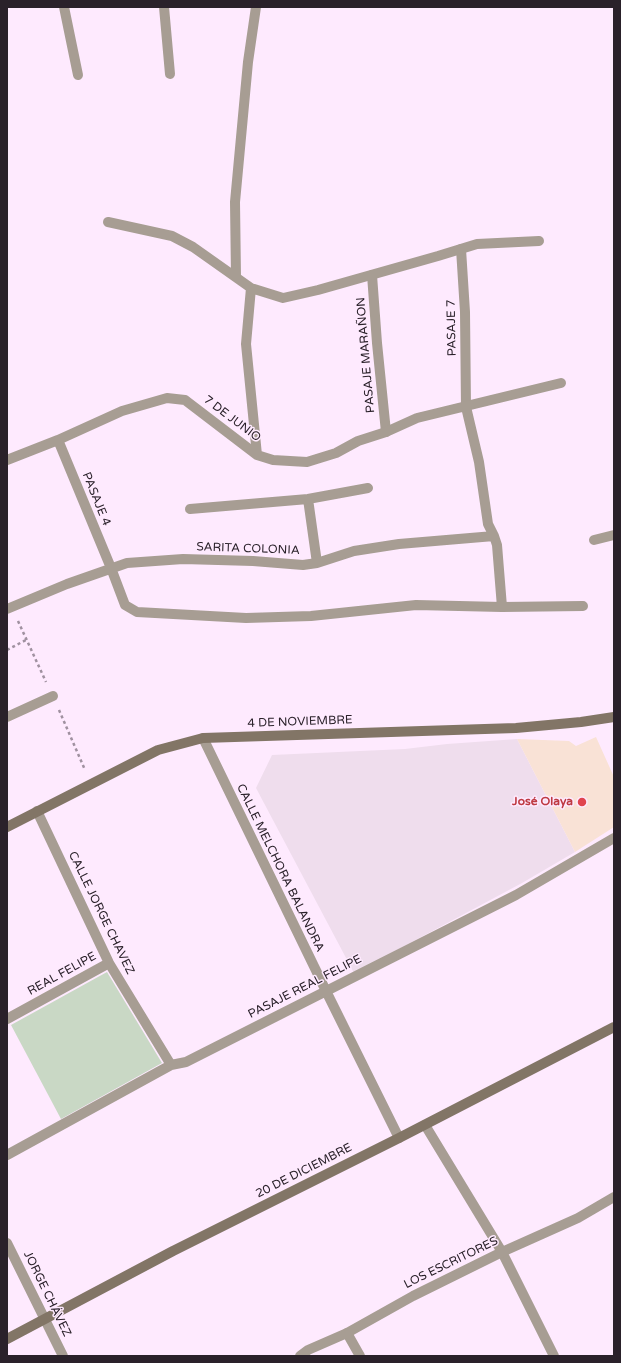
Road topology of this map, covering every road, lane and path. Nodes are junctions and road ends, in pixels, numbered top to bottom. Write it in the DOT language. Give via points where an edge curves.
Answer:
graph roads {
  1 [pos="64,7"];
  2 [pos="164,7"];
  3 [pos="256,7"];
  4 [pos="170,74"];
  5 [pos="78,76"];
  6 [pos="108,222"];
  7 [pos="538,240"];
  8 [pos="461,249"];
  9 [pos="372,275"];
  10 [pos="236,277"];
  11 [pos="251,288"];
  12 [pos="561,383"];
  13 [pos="466,407"];
  14 [pos="386,432"];
  15 [pos="58,440"];
  16 [pos="257,455"];
  17 [pos="7,460"];
  18 [pos="368,488"];
  19 [pos="308,499"];
  20 [pos="190,509"];
  21 [pos="614,535"];
  22 [pos="494,536"];
  23 [pos="594,540"];
  24 [pos="317,563"];
  25 [pos="111,568"];
  26 [pos="583,606"];
  27 [pos="502,607"];
  28 [pos="7,609"];
  29 [pos="26,640"];
  30 [pos="7,650"];
  31 [pos="53,696"];
  32 [pos="7,717"];
  33 [pos="614,717"];
  34 [pos="203,738"];
  35 [pos="37,812"];
  36 [pos="7,827"];
  37 [pos="614,838"];
  38 [pos="109,963"];
  39 [pos="326,991"];
  40 [pos="7,1019"];
  41 [pos="614,1027"];
  42 [pos="171,1065"];
  43 [pos="425,1125"];
  44 [pos="399,1138"];
  45 [pos="7,1155"];
  46 [pos="614,1197"];
  47 [pos="7,1243"];
  48 [pos="502,1252"];
  49 [pos="45,1319"];
  50 [pos="347,1333"];
  51 [pos="7,1339"];
  52 [pos="63,1356"];
  53 [pos="300,1356"];
  54 [pos="360,1356"];
  55 [pos="554,1356"];
  1 -- 5 [label="street"];
  2 -- 4 [label="street"];
  3 -- 10 [label="street" via="248,62 235,202"];
  6 -- 10 [label="street" via="172,236 193,247"];
  7 -- 8 [label="street" via="477,244"];
  8 -- 9 [label="street"];
  8 -- 13 [label="street, PASAJE 7" via="465,312"];
  9 -- 11 [label="street" via="283,298"];
  9 -- 14 [label="street, PASAJE MARAÑON" via="376,343"];
  10 -- 11 [label="street"];
  11 -- 16 [label="street" via="246,344"];
  12 -- 13 [label="street, 7 DE JUNIO"];
  13 -- 14 [label="street, 7 DE JUNIO" via="417,418"];
  13 -- 22 [label="street, PASAJE 7" via="479,462 488,524"];
  14 -- 16 [label="street, 7 DE JUNIO" via="307,462 272,460"];
  15 -- 16 [label="street, 7 DE JUNIO" via="122,411 167,398 185,400"];
  15 -- 17 [label="street, 7 DE JUNIO"];
  15 -- 25 [label="street, PASAJE 4"];
  18 -- 19 [label="street"];
  19 -- 20 [label="street"];
  19 -- 24 [label="street"];
  21 -- 23 [label="street"];
  22 -- 24 [label="street, SARITA COLONIA" via="354,551"];
  22 -- 27 [label="street, PASAJE 7"];
  24 -- 25 [label="street, SARITA COLONIA" via="303,565 183,559 127,563"];
  25 -- 27 [label="street, PASAJE 4" via="125,605 137,612 246,618 311,616 416,605"];
  25 -- 28 [label="street, SARITA COLONIA"];
  26 -- 27 [label="street, PASAJE 4"];
  29 -- 30 [label="path"];
  31 -- 32 [label="street"];
  33 -- 34 [label="street, 4 DE NOVIEMBRE" via="516,728"];
  34 -- 35 [label="street, 4 DE NOVIEMBRE" via="158,750"];
  34 -- 39 [label="street, CALLE MELCHORA BALANDRA"];
  35 -- 36 [label="street, 4 DE NOVIEMBRE"];
  35 -- 38 [label="street, CALLE JORGE CHAVEZ"];
  37 -- 39 [label="street, PASAJE REAL FELIPE" via="516,895"];
  38 -- 40 [label="street, REAL FELIPE"];
  38 -- 42 [label="street, CALLE JORGE CHAVEZ"];
  39 -- 42 [label="street, PASAJE REAL FELIPE" via="186,1062"];
  39 -- 44 [label="street, CALLE MELCHORA BALANDRA"];
  41 -- 43 [label="street, 20 DE DICIEMBRE"];
  42 -- 45 [label="street, PASAJE REAL FELIPE"];
  43 -- 44 [label="street, 20 DE DICIEMBRE"];
  43 -- 48 [label="street"];
  44 -- 49 [label="street, 20 DE DICIEMBRE" via="173,1251"];
  46 -- 48 [label="street, LOS ESCRITORES" via="578,1218"];
  47 -- 49 [label="street, JORGE CHÁVEZ"];
  48 -- 50 [label="street, LOS ESCRITORES" via="413,1296"];
  48 -- 55 [label="street"];
  49 -- 51 [label="street, 20 DE DICIEMBRE"];
  49 -- 52 [label="street, JORGE CHÁVEZ"];
  50 -- 53 [label="street, LOS ESCRITORES"];
  50 -- 54 [label="street"];
}
